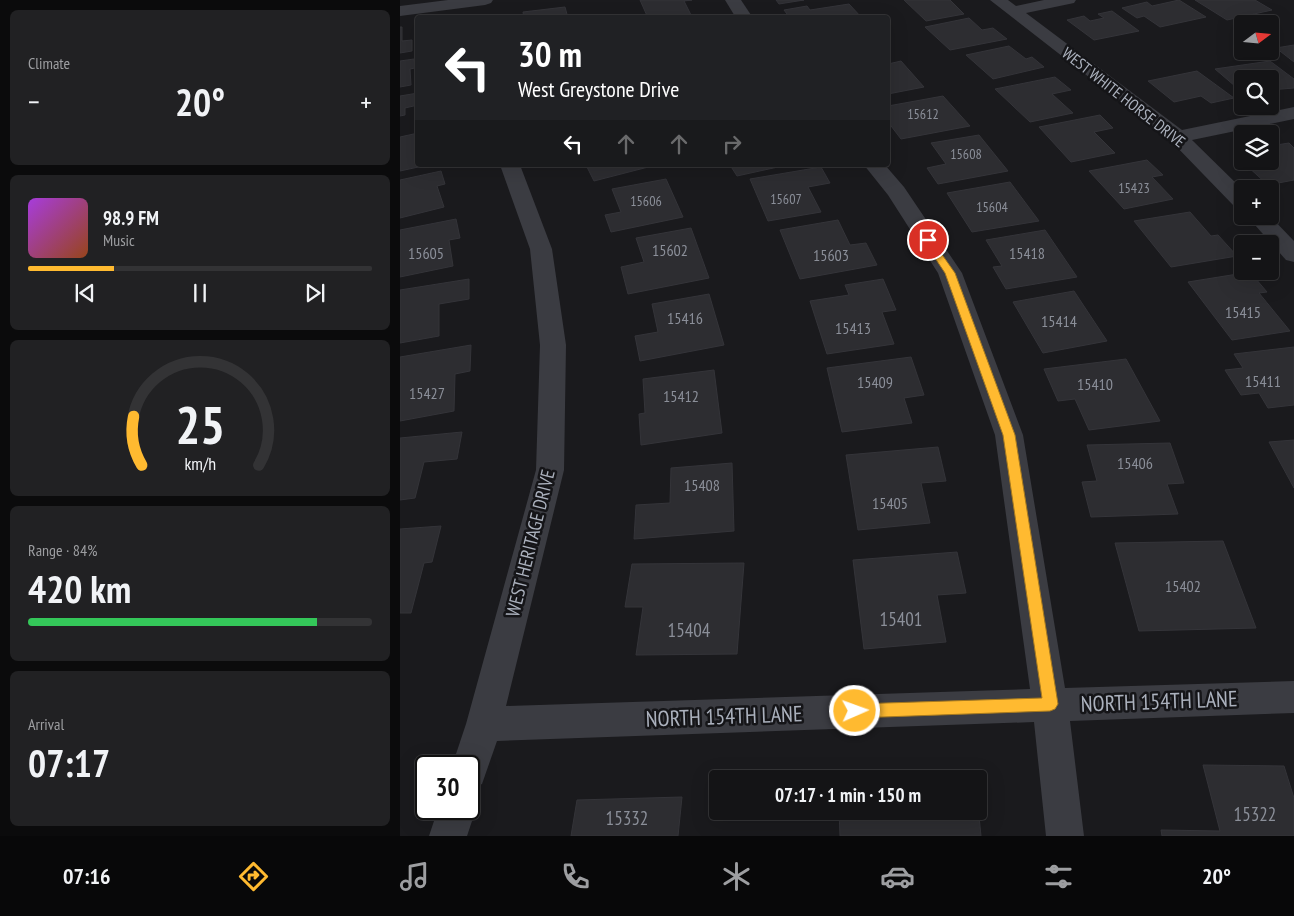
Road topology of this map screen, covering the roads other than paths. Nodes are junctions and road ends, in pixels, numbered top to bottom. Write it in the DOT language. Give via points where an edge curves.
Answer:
graph roads {
  1 [pos="485,0"];
  2 [pos="733,0"];
  3 [pos="998,0"];
  4 [pos="1068,0"];
  5 [pos="461,7"];
  6 [pos="400,12"];
  7 [pos="1014,12"];
  8 [pos="743,15"];
  9 [pos="1294,113"];
  10 [pos="1178,137"];
  11 [pos="511,167"];
  12 [pos="876,167"];
  13 [pos="1234,193"];
  14 [pos="1266,225"];
  15 [pos="1294,255"];
  16 [pos="1294,697"];
  17 [pos="1050,704"];
  18 [pos="484,724"];
  19 [pos="474,755"];
  20 [pos="453,820"];
  21 [pos="448,836"];
  22 [pos="1065,836"];
  1 -- 5 [label="street"];
  2 -- 8 [label="street"];
  3 -- 7 [label="street, WEST WHITE HORSE DRIVE"];
  4 -- 7 [label="street"];
  5 -- 6 [label="street"];
  7 -- 10 [label="street, WEST WHITE HORSE DRIVE"];
  9 -- 10 [label="street"];
  10 -- 13 [label="street, WEST WHITE HORSE DRIVE"];
  11 -- 18 [label="street, WEST HERITAGE DRIVE" via="540,249 552,344 550,470"];
  12 -- 17 [label="street" via="950,273 1009,435"];
  14 -- 15 [label="street"];
  16 -- 17 [label="street, NORTH 154TH LANE"];
  17 -- 18 [label="street, NORTH 154TH LANE"];
  17 -- 22 [label="street"];
  18 -- 19 [label="street, WEST HERITAGE DRIVE"];
  20 -- 21 [label="street"];
}
